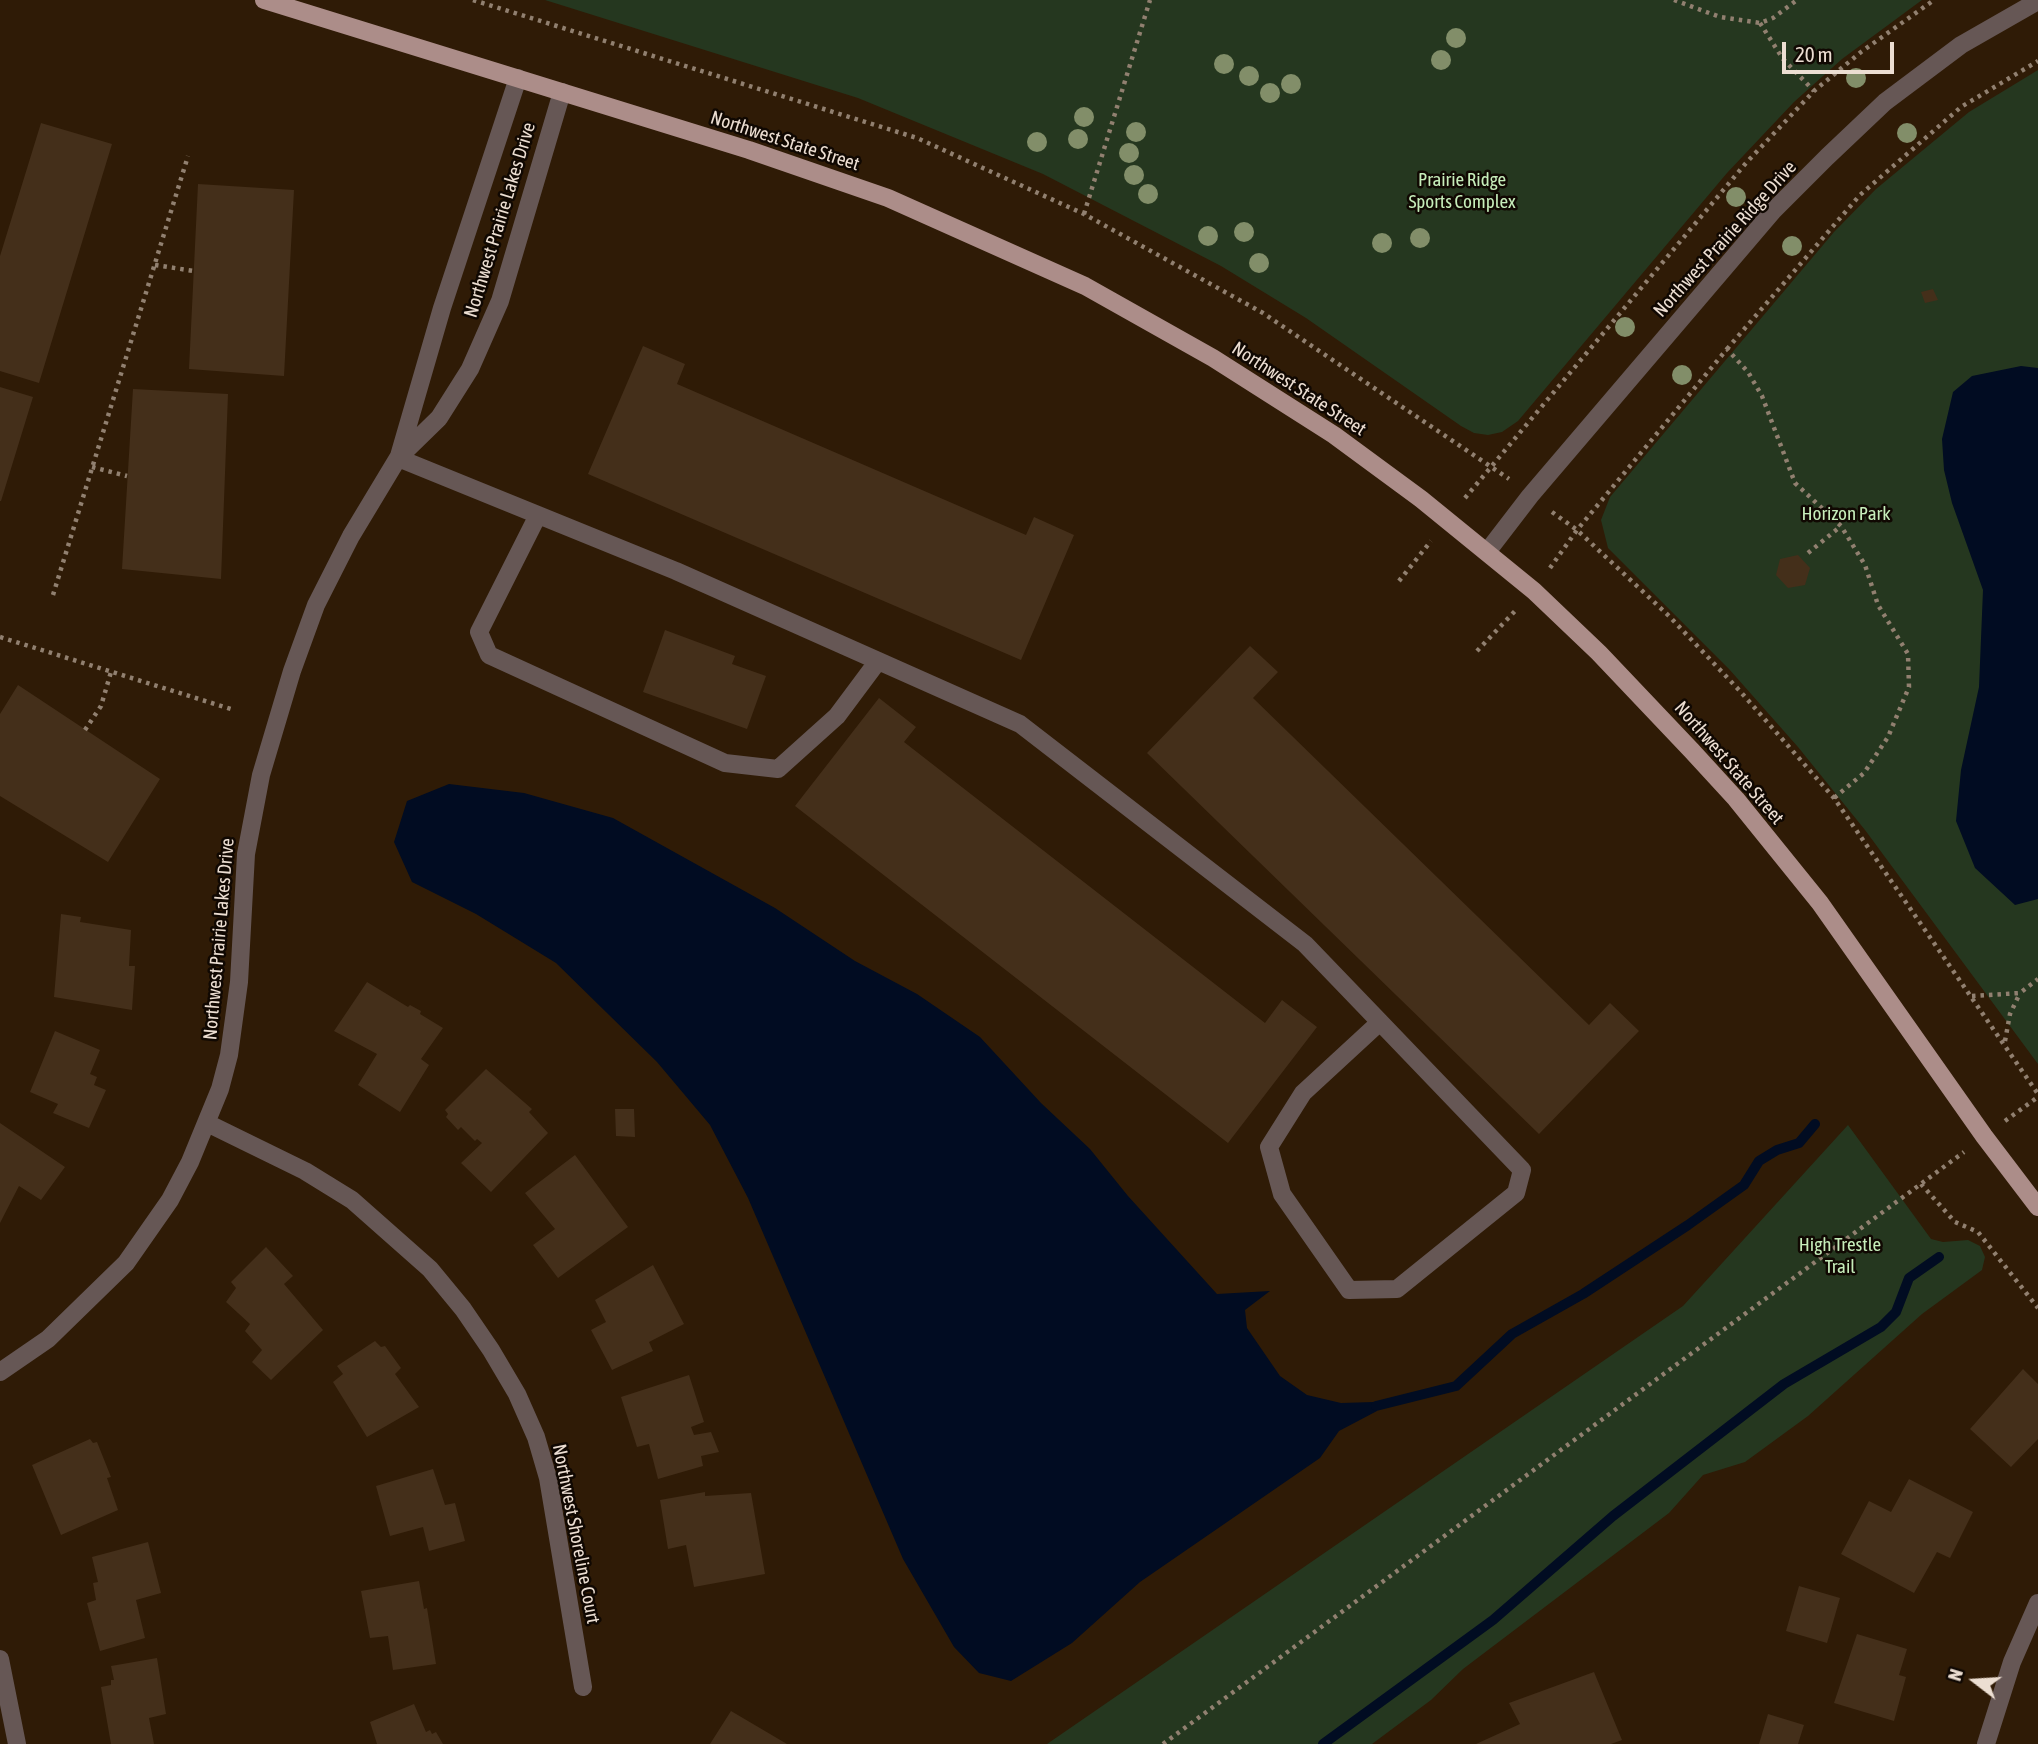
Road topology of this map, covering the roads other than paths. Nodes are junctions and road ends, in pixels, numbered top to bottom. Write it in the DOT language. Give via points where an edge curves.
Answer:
graph roads {
  1 [pos="264,0"];
  2 [pos="2038,1"];
  3 [pos="518,78"];
  4 [pos="562,92"];
  5 [pos="398,458"];
  6 [pos="538,515"];
  7 [pos="1487,552"];
  8 [pos="878,661"];
  9 [pos="1380,1022"];
  10 [pos="207,1123"];
  11 [pos="2038,1207"];
  12 [pos="0,1372"];
  13 [pos="2038,1603"];
  14 [pos="0,1659"];
  15 [pos="583,1687"];
  16 [pos="17,1744"];
  17 [pos="1986,1744"];
  1 -- 3 [label="main road, Northwest State Street"];
  2 -- 7 [label="street, Northwest Prairie Ridge Drive" via="1961,46 1855,129 1773,211"];
  3 -- 4 [label="main road, Northwest State Street"];
  3 -- 5 [label="street, Northwest Prairie Lakes Drive"];
  4 -- 5 [label="street, Northwest Prairie Lakes Drive" via="500,301 471,369 439,418"];
  4 -- 7 [label="main road, Northwest State Street" via="876,194 1085,286 1276,397 1345,443"];
  5 -- 6 [label="street"];
  5 -- 10 [label="street, Northwest Prairie Lakes Drive" via="316,605 271,736 246,854 236,1019"];
  6 -- 8 [label="street"];
  6 -- 8 [label="street" via="478,632 489,655 725,763 778,769 837,716"];
  7 -- 11 [label="main road, Northwest State Street" via="1534,591 1647,702 1736,799 1820,904"];
  8 -- 9 [label="street" via="1020,724 1305,944"];
  9 -- 9 [label="street" via="1522,1170 1516,1193 1397,1289 1349,1290 1282,1194 1269,1147 1303,1093"];
  10 -- 12 [label="street, Northwest Prairie Lakes Drive" via="170,1200 126,1263 48,1339"];
  10 -- 15 [label="street, Northwest Shoreline Court" via="352,1199 430,1269 491,1350 517,1394 548,1478"];
  13 -- 17 [label="street" via="2012,1662"];
  14 -- 16 [label="street"];
}
